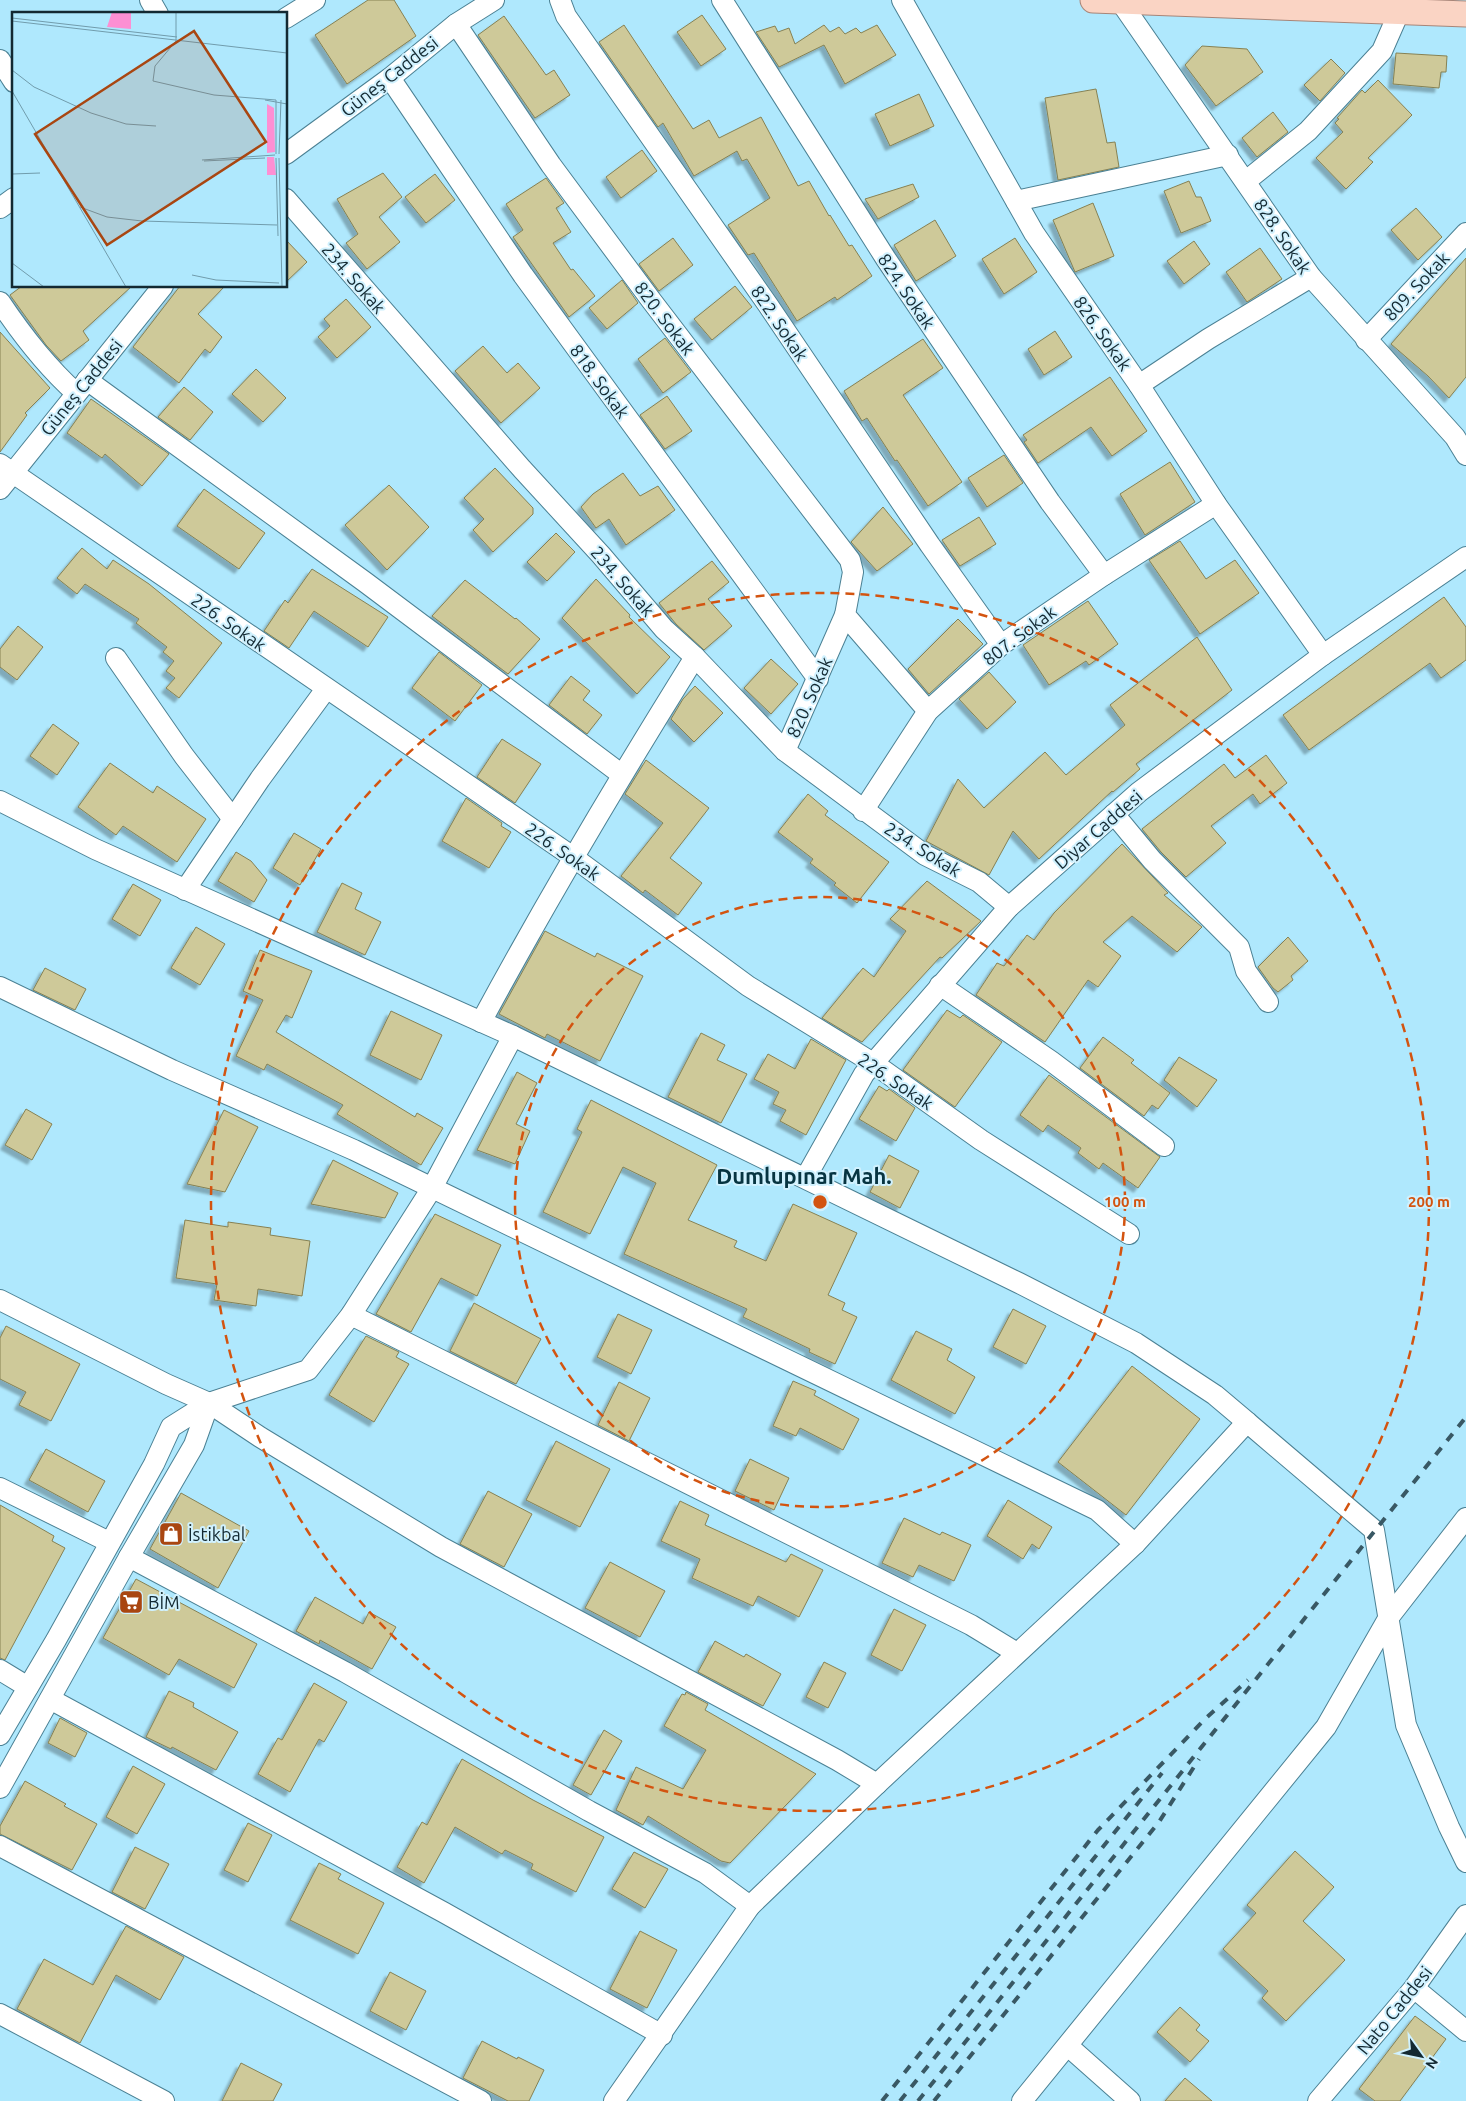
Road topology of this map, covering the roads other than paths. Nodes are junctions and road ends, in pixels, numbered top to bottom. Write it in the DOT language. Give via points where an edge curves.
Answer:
graph roads {
  1 [pos="150,0"];
  2 [pos="315,0"];
  3 [pos="494,0"];
  4 [pos="560,0"];
  5 [pos="722,0"];
  6 [pos="902,0"];
  7 [pos="1093,0"];
  8 [pos="1120,1"];
  9 [pos="1400,10"];
  10 [pos="157,12"];
  11 [pos="1466,14"];
  12 [pos="288,17"];
  13 [pos="456,24"];
  14 [pos="0,60"];
  15 [pos="390,78"];
  16 [pos="12,79"];
  17 [pos="288,153"];
  18 [pos="1228,155"];
  19 [pos="1246,181"];
  20 [pos="12,199"];
  21 [pos="288,201"];
  22 [pos="1016,201"];
  23 [pos="0,208"];
  24 [pos="1466,233"];
  25 [pos="1311,277"];
  26 [pos="160,288"];
  27 [pos="0,302"];
  28 [pos="1366,340"];
  29 [pos="1139,385"];
  30 [pos="82,386"];
  31 [pos="1466,454"];
  32 [pos="6,468"];
  33 [pos="0,489"];
  34 [pos="1216,504"];
  35 [pos="1466,557"];
  36 [pos="1104,575"];
  37 [pos="845,616"];
  38 [pos="1001,645"];
  39 [pos="1323,655"];
  40 [pos="695,657"];
  41 [pos="116,658"];
  42 [pos="818,679"];
  43 [pos="326,689"];
  44 [pos="928,711"];
  45 [pos="785,751"];
  46 [pos="621,774"];
  47 [pos="0,801"];
  48 [pos="863,810"];
  49 [pos="1114,814"];
  50 [pos="233,819"];
  51 [pos="573,857"];
  52 [pos="185,890"];
  53 [pos="1009,907"];
  54 [pos="940,985"];
  55 [pos="0,987"];
  56 [pos="1268,1002"];
  57 [pos="481,1022"];
  58 [pos="513,1036"];
  59 [pos="873,1063"];
  60 [pos="1164,1146"];
  61 [pos="806,1178"];
  62 [pos="432,1188"];
  63 [pos="1129,1234"];
  64 [pos="0,1300"];
  65 [pos="351,1314"];
  66 [pos="209,1403"];
  67 [pos="1246,1422"];
  68 [pos="0,1488"];
  69 [pos="1463,1527"];
  70 [pos="109,1542"];
  71 [pos="1135,1544"];
  72 [pos="128,1556"];
  73 [pos="1389,1617"];
  74 [pos="1017,1653"];
  75 [pos="0,1670"];
  76 [pos="28,1687"];
  77 [pos="50,1699"];
  78 [pos="0,1735"];
  79 [pos="877,1784"];
  80 [pos="0,1788"];
  81 [pos="0,1846"];
  82 [pos="1466,1862"];
  83 [pos="750,1906"];
  84 [pos="1466,1915"];
  85 [pos="1414,1988"];
  86 [pos="0,2014"];
  87 [pos="1466,2031"];
  88 [pos="662,2035"];
  89 [pos="1068,2046"];
  90 [pos="164,2101"];
  91 [pos="481,2101"];
  92 [pos="614,2101"];
  93 [pos="1022,2101"];
  94 [pos="1130,2101"];
  95 [pos="1318,2101"];
  1 -- 10 [label="street"];
  2 -- 12 [label="street"];
  3 -- 13 [label="street, Güneş Caddesi"];
  4 -- 38 [label="street, 822. Sokak" via="566,16"];
  5 -- 36 [label="street, 824. Sokak" via="891,267 1050,502"];
  6 -- 22 [label="street, 826. Sokak"];
  7 -- 8 [label="main road"];
  8 -- 9 [label="main road"];
  8 -- 18 [label="street, 828. Sokak"];
  9 -- 11 [label="main road"];
  9 -- 19 [label="street" via="1382,51 1308,131"];
  13 -- 15 [label="street, Güneş Caddesi"];
  13 -- 37 [label="street, 820. Sokak" via="569,189 850,560 853,572"];
  14 -- 16 [label="street"];
  15 -- 17 [label="street, Güneş Caddesi"];
  15 -- 42 [label="street, 818. Sokak" via="524,275"];
  18 -- 19 [label="street, 828. Sokak"];
  18 -- 22 [label="street"];
  19 -- 25 [label="street, 828. Sokak"];
  20 -- 23 [label="street"];
  21 -- 40 [label="street, 234. Sokak" via="664,629"];
  22 -- 29 [label="street, 826. Sokak" via="1034,233"];
  24 -- 28 [label="street, 809. Sokak"];
  25 -- 28 [label="street, 828. Sokak"];
  25 -- 29 [label="street"];
  26 -- 30 [label="street, Güneş Caddesi"];
  27 -- 30 [label="street" via="18,330 54,372"];
  28 -- 31 [label="street, 828. Sokak" via="1455,437"];
  29 -- 34 [label="street, 826. Sokak"];
  30 -- 32 [label="street, Güneş Caddesi"];
  30 -- 46 [label="street" via="365,582"];
  32 -- 33 [label="street, Güneş Caddesi"];
  32 -- 43 [label="street, 226. Sokak"];
  34 -- 36 [label="street, 807. Sokak"];
  34 -- 39 [label="street, 826. Sokak"];
  35 -- 39 [label="street, Diyar Caddesi"];
  36 -- 38 [label="street, 807. Sokak"];
  37 -- 42 [label="street, 820. Sokak"];
  37 -- 44 [label="street"];
  38 -- 44 [label="street, 807. Sokak"];
  39 -- 49 [label="street, Diyar Caddesi"];
  40 -- 45 [label="street, 234. Sokak"];
  40 -- 46 [label="street"];
  41 -- 50 [label="street" via="184,756"];
  42 -- 45 [label="street, 820. Sokak"];
  43 -- 50 [label="street"];
  43 -- 51 [label="street, 226. Sokak"];
  44 -- 48 [label="street, 807. Sokak"];
  45 -- 48 [label="street, 234. Sokak"];
  46 -- 51 [label="street"];
  47 -- 52 [label="street"];
  48 -- 53 [label="street, 234. Sokak" via="925,855 979,882"];
  49 -- 53 [label="street, Diyar Caddesi"];
  49 -- 56 [label="street" via="1152,860 1239,947 1246,971"];
  50 -- 52 [label="street"];
  51 -- 57 [label="street"];
  51 -- 59 [label="street, 226. Sokak" via="748,986"];
  52 -- 57 [label="street"];
  53 -- 54 [label="street, Diyar Caddesi"];
  54 -- 59 [label="street, Diyar Caddesi"];
  54 -- 60 [label="street" via="1051,1061"];
  55 -- 62 [label="street" via="172,1070"];
  57 -- 58 [label="street"];
  58 -- 61 [label="street"];
  58 -- 62 [label="street"];
  59 -- 61 [label="street, Diyar Caddesi"];
  59 -- 63 [label="street, 226. Sokak" via="981,1140"];
  61 -- 67 [label="street" via="1136,1343 1215,1395"];
  62 -- 65 [label="street"];
  62 -- 71 [label="street" via="1097,1510"];
  64 -- 66 [label="street"];
  65 -- 66 [label="street" via="308,1370"];
  65 -- 74 [label="street" via="971,1625"];
  66 -- 70 [label="street" via="171,1427 154,1464"];
  66 -- 72 [label="street" via="194,1445"];
  66 -- 79 [label="street" via="441,1547"];
  67 -- 71 [label="street"];
  67 -- 73 [label="street" via="1374,1530"];
  68 -- 70 [label="street"];
  69 -- 73 [label="street"];
  70 -- 76 [label="street"];
  71 -- 74 [label="street"];
  72 -- 77 [label="street"];
  72 -- 83 [label="street" via="345,1672 705,1873"];
  73 -- 82 [label="street" via="1406,1725"];
  73 -- 89 [label="street" via="1326,1727"];
  74 -- 79 [label="street"];
  75 -- 76 [label="street"];
  76 -- 78 [label="street"];
  77 -- 80 [label="street"];
  77 -- 88 [label="street"];
  79 -- 83 [label="street"];
  81 -- 91 [label="street"];
  83 -- 88 [label="street"];
  84 -- 85 [label="street, Nato Caddesi"];
  85 -- 87 [label="street"];
  85 -- 95 [label="street, Nato Caddesi"];
  86 -- 90 [label="street"];
  88 -- 92 [label="street"];
  89 -- 93 [label="street"];
  89 -- 94 [label="street"];
}
